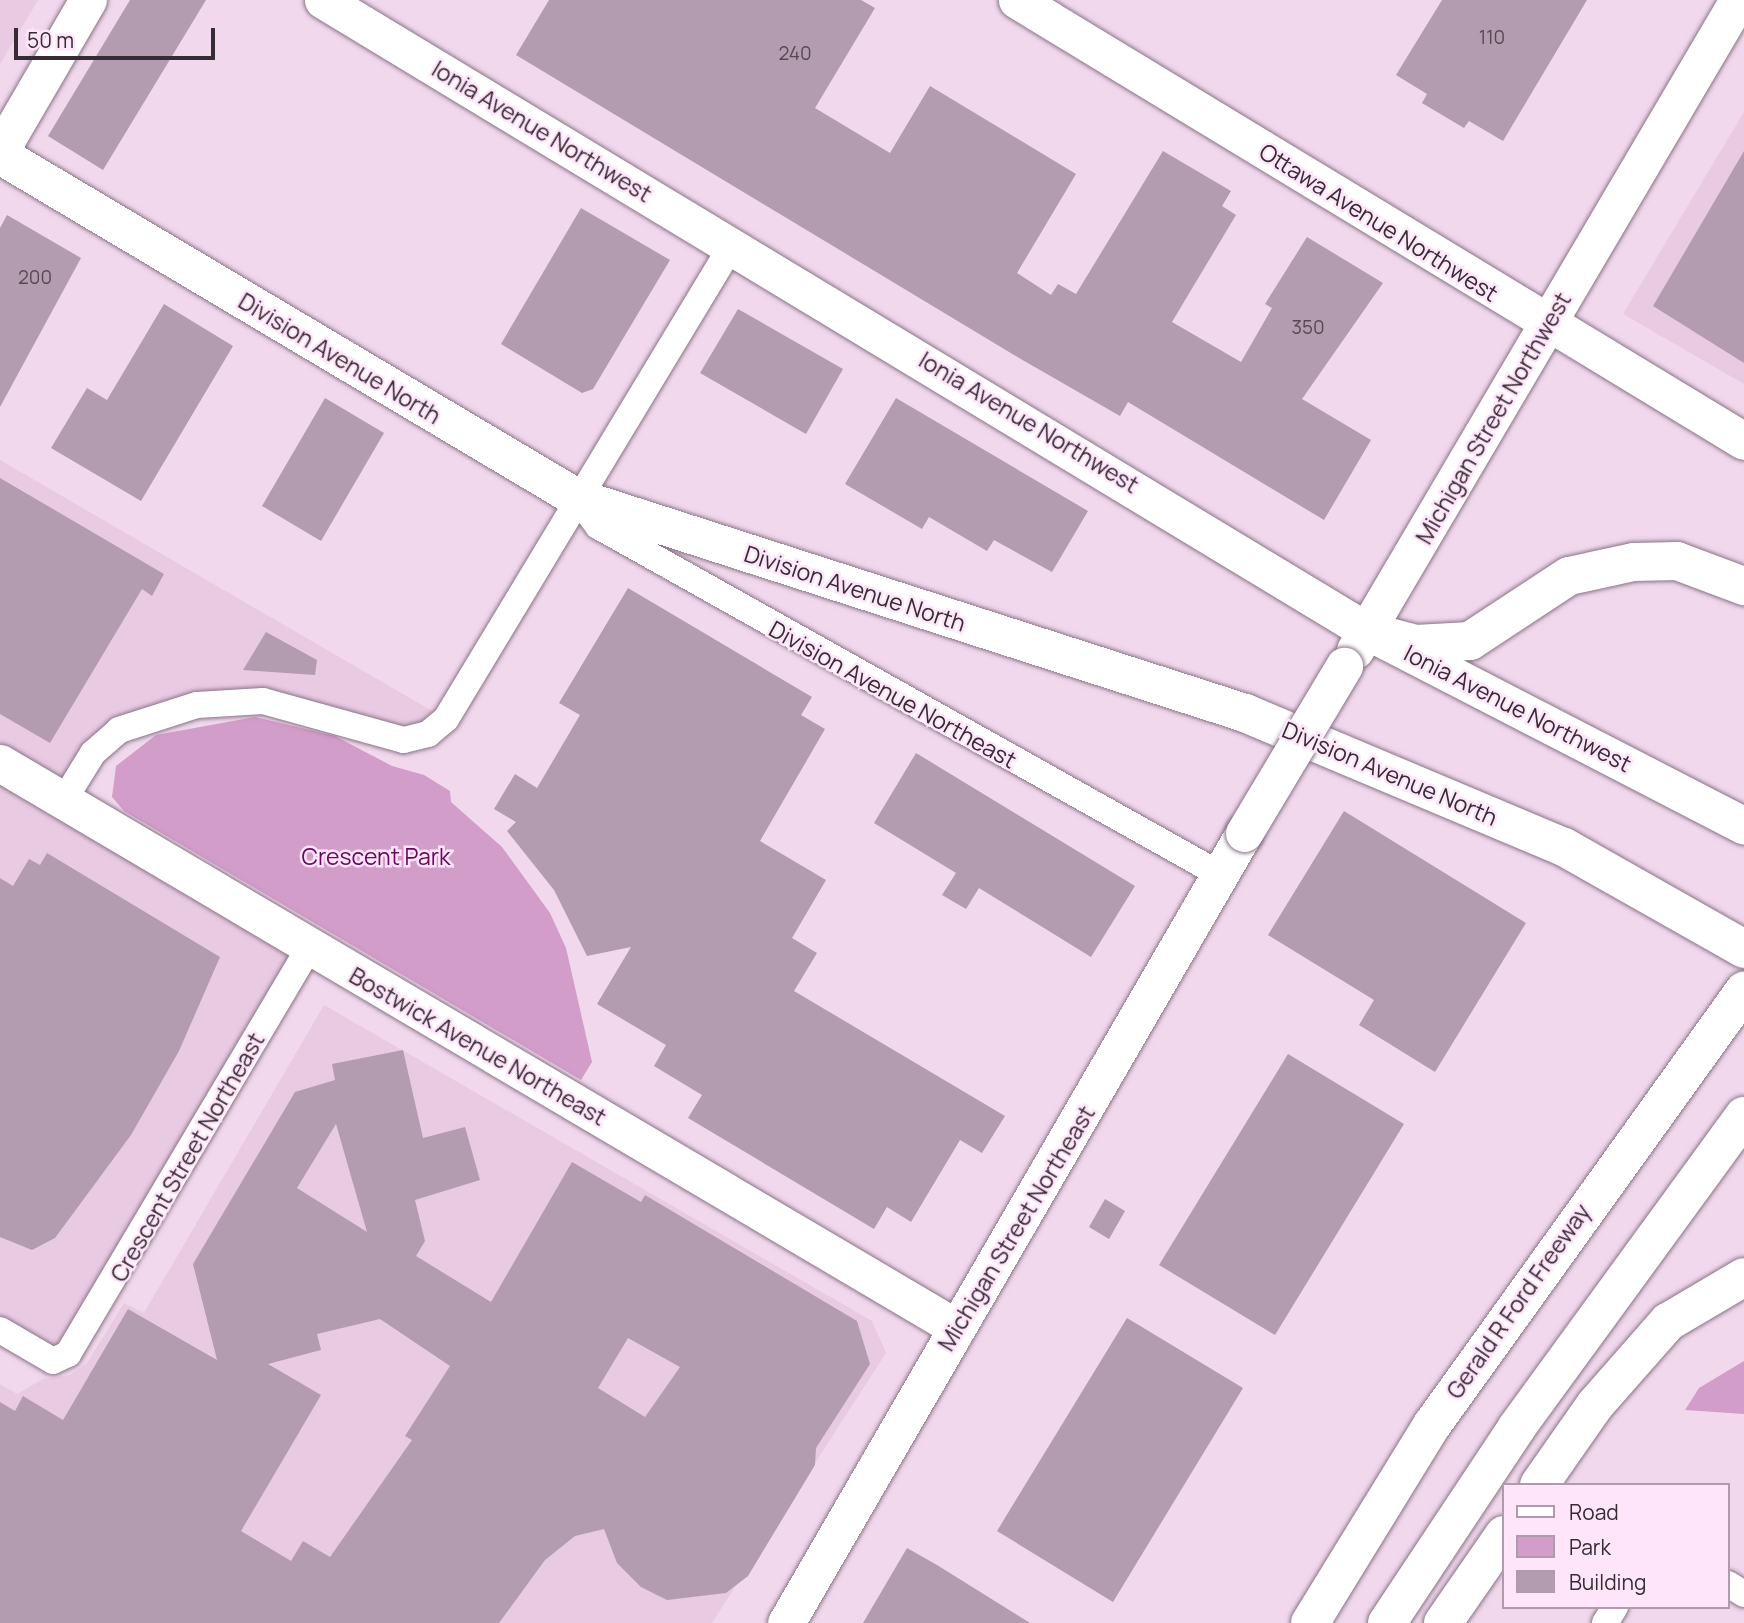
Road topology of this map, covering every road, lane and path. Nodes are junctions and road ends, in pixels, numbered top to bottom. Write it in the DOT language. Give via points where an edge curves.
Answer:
graph roads {
  1 [pos="89,0"];
  2 [pos="323,0"];
  3 [pos="1017,0"];
  4 [pos="1738,0"];
  5 [pos="0,153"];
  6 [pos="732,245"];
  7 [pos="1547,326"];
  8 [pos="1744,441"];
  9 [pos="577,498"];
  10 [pos="1744,586"];
  11 [pos="1367,631"];
  12 [pos="0,763"];
  13 [pos="64,800"];
  14 [pos="1744,826"];
  15 [pos="1244,833"];
  16 [pos="1220,875"];
  17 [pos="310,947"];
  18 [pos="1744,949"];
  19 [pos="1744,991"];
  20 [pos="1744,1116"];
  21 [pos="1744,1277"];
  22 [pos="957,1328"];
  23 [pos="0,1330"];
  24 [pos="1540,1483"];
  25 [pos="1502,1538"];
  26 [pos="786,1623"];
  27 [pos="1310,1623"];
  28 [pos="1387,1623"];
  29 [pos="1443,1623"];
  1 -- 5 [label="street"];
  2 -- 6 [label="street, Ionia Avenue Northwest"];
  3 -- 7 [label="street, Ottawa Avenue Northwest"];
  4 -- 7 [label="street, Michigan Street Northwest"];
  5 -- 9 [label="main road, Division Avenue North"];
  6 -- 9 [label="street"];
  6 -- 11 [label="street, Ionia Avenue Northwest"];
  7 -- 8 [label="street, Ottawa Avenue Northwest"];
  7 -- 11 [label="street, Michigan Street Northwest"];
  9 -- 13 [label="street" via="446,719 428,734 404,740 262,701 197,705 119,730 93,753"];
  9 -- 16 [label="street, Division Avenue Northeast" via="598,526"];
  9 -- 18 [label="main road, Division Avenue North" via="1270,723 1564,847"];
  10 -- 11 [label="main road" via="1677,561 1634,562 1569,576 1470,641 1441,646"];
  11 -- 14 [label="street, Ionia Avenue Northwest"];
  11 -- 15 [label="street, Michigan Street Northwest, bridge"];
  12 -- 13 [label="street, Bostwick Avenue Northeast"];
  13 -- 17 [label="street, Bostwick Avenue Northeast"];
  15 -- 16 [label="street, Michigan Street Northeast"];
  16 -- 22 [label="street, Michigan Street Northeast"];
  17 -- 22 [label="street, Bostwick Avenue Northeast"];
  17 -- 23 [label="street, Crescent Street Northeast" via="94,1315 58,1361"];
  19 -- 27 [label="main road, Gerald R Ford Freeway" via="1574,1219 1432,1425"];
  20 -- 28 [label="main road" via="1651,1237"];
  21 -- 24 [label="main road" via="1668,1322 1595,1405"];
  22 -- 26 [label="street, Michigan Street Northeast"];
  25 -- 29 [label="main road"];
}
